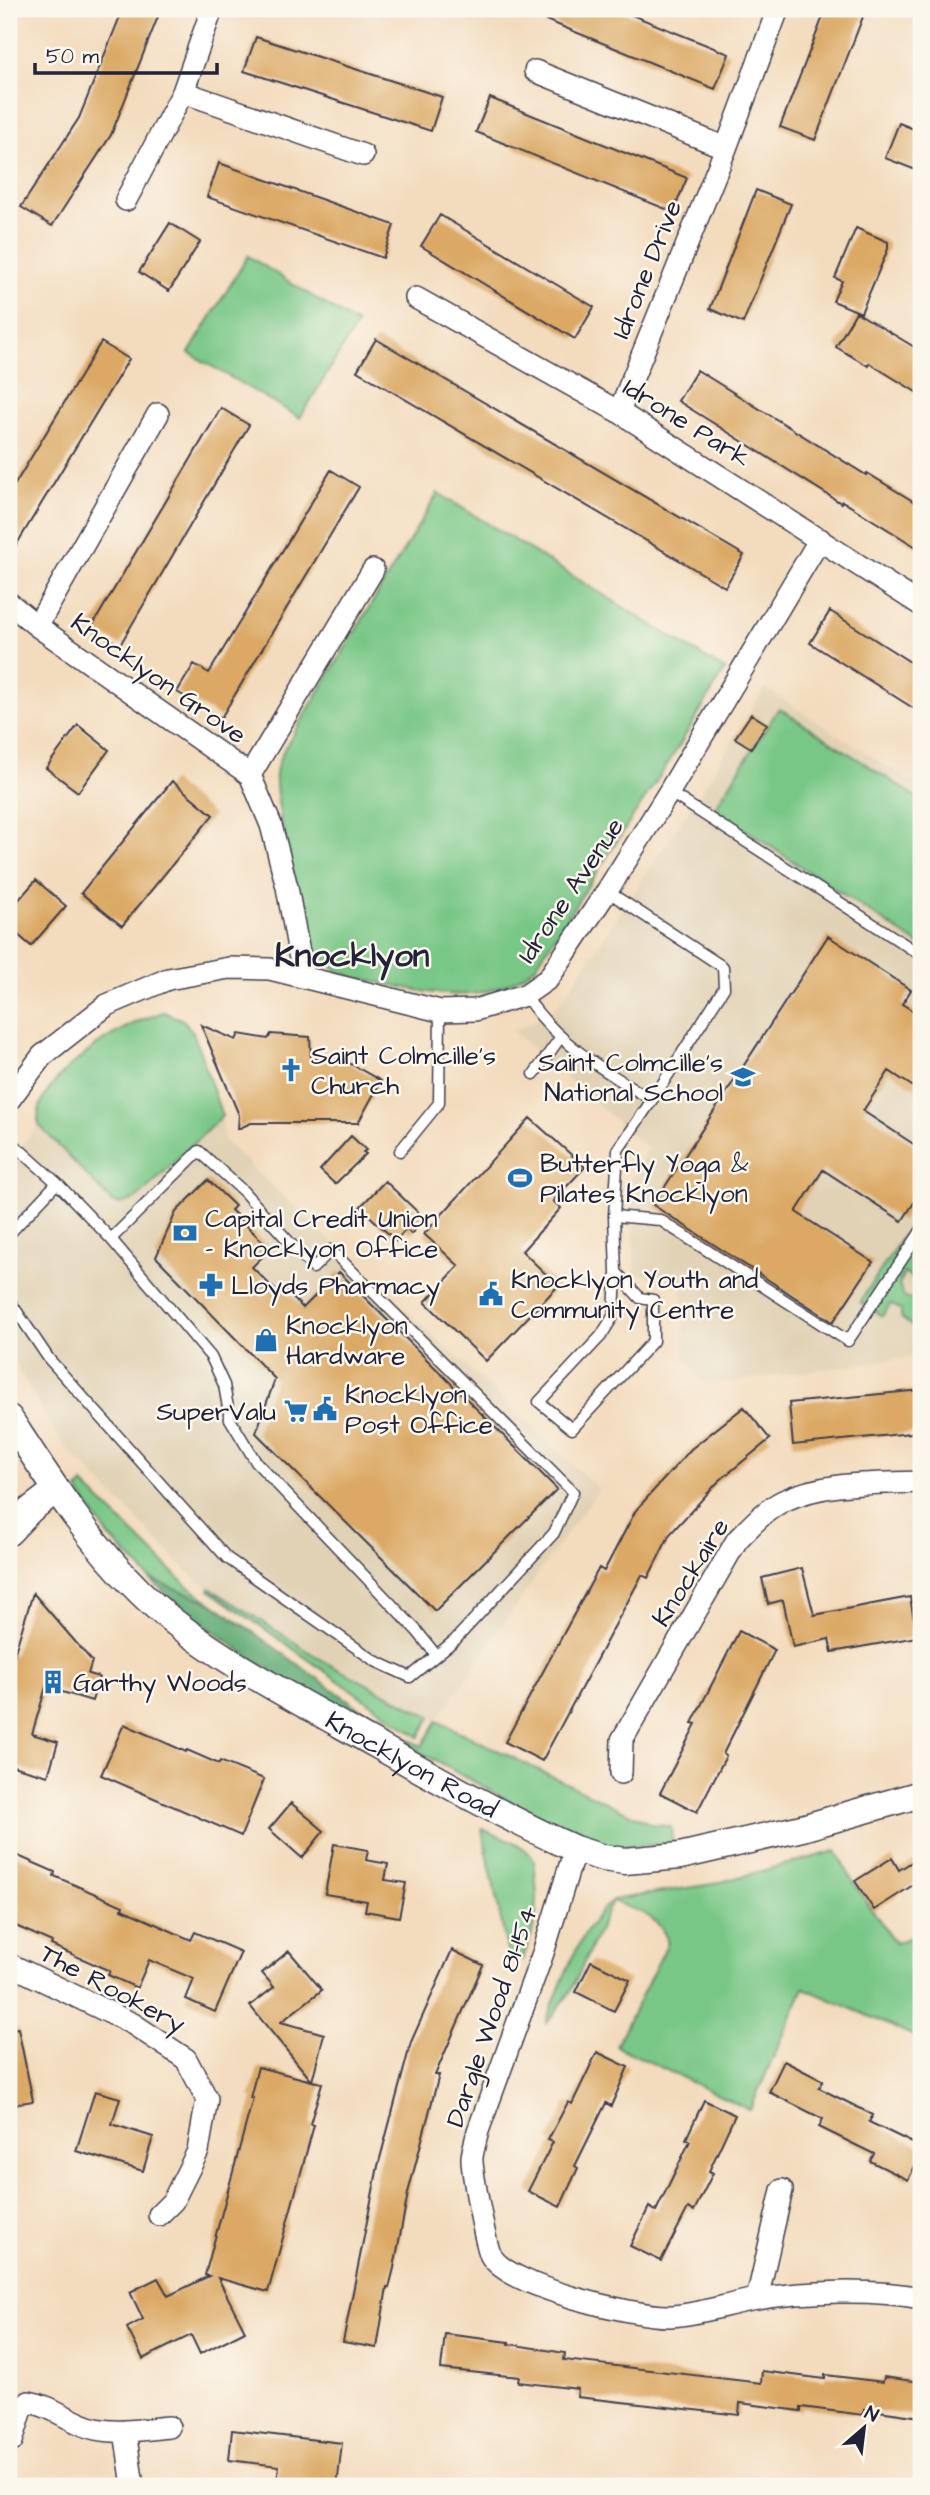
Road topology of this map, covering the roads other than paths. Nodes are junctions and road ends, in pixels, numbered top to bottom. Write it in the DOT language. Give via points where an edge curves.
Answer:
graph roads {
  1 [pos="212,9"];
  2 [pos="778,9"];
  3 [pos="535,71"];
  4 [pos="183,92"];
  5 [pos="726,148"];
  6 [pos="363,155"];
  7 [pos="126,200"];
  8 [pos="416,298"];
  9 [pos="619,412"];
  10 [pos="159,414"];
  11 [pos="820,539"];
  12 [pos="373,570"];
  13 [pos="9,603"];
  14 [pos="921,605"];
  15 [pos="37,626"];
  16 [pos="250,775"];
  17 [pos="669,792"];
  18 [pos="607,891"];
  19 [pos="921,956"];
  20 [pos="303,975"];
  21 [pos="525,995"];
  22 [pos="440,1011"];
  23 [pos="560,1038"];
  24 [pos="534,1074"];
  25 [pos="9,1100"];
  26 [pos="652,1100"];
  27 [pos="9,1140"];
  28 [pos="400,1151"];
  29 [pos="57,1183"];
  30 [pos="614,1216"];
  31 [pos="921,1231"];
  32 [pos="9,1234"];
  33 [pos="111,1239"];
  34 [pos="616,1272"];
  35 [pos="9,1300"];
  36 [pos="9,1418"];
  37 [pos="921,1482"];
  38 [pos="56,1490"];
  39 [pos="9,1532"];
  40 [pos="436,1656"];
  41 [pos="621,1773"];
  42 [pos="921,1794"];
  43 [pos="575,1849"];
  44 [pos="9,1964"];
  45 [pos="782,2190"];
  46 [pos="159,2215"];
  47 [pos="921,2298"];
  48 [pos="757,2299"];
  49 [pos="169,2427"];
  50 [pos="125,2431"];
  51 [pos="12,2441"];
  52 [pos="133,2486"];
  1 -- 4 [label="street"];
  2 -- 5 [label="street, Idrone Drive"];
  3 -- 5 [label="street"];
  4 -- 6 [label="street"];
  4 -- 7 [label="street"];
  5 -- 9 [label="street, Idrone Drive"];
  8 -- 9 [label="street, Idrone Park"];
  9 -- 11 [label="street, Idrone Park"];
  10 -- 15 [label="street, Knocklyon Grove"];
  11 -- 14 [label="street, Idrone Park"];
  11 -- 17 [label="street, Idrone Avenue"];
  12 -- 16 [label="street, Knocklyon Grove"];
  13 -- 15 [label="street, Knocklyon Grove"];
  15 -- 16 [label="street, Knocklyon Grove"];
  16 -- 20 [label="street, Knocklyon Grove" via="271,825"];
  17 -- 18 [label="street, Idrone Avenue"];
  17 -- 19 [label="lane"];
  18 -- 21 [label="street, Idrone Avenue" via="548,979"];
  18 -- 26 [label="lane" via="723,967 724,988"];
  20 -- 22 [label="street, Idrone Avenue"];
  20 -- 25 [label="street, Idrone Avenue" via="229,968 168,978 107,1005 42,1056"];
  21 -- 22 [label="street, Idrone Avenue" via="475,1010"];
  21 -- 23 [label="lane"];
  22 -- 28 [label="lane" via="439,1102"];
  23 -- 24 [label="lane"];
  23 -- 26 [label="lane"];
  26 -- 30 [label="lane" via="618,1150"];
  27 -- 29 [label="lane"];
  29 -- 32 [label="lane"];
  29 -- 33 [label="lane"];
  30 -- 31 [label="lane" via="660,1220 848,1341"];
  30 -- 34 [label="lane"];
  33 -- 40 [label="lane" via="211,1357 224,1385 230,1419 256,1462"];
  33 -- 40 [label="lane" via="200,1151 313,1268 331,1250 573,1492 554,1533"];
  34 -- 34 [label="lane" via="640,1298 653,1300 653,1341 572,1429 540,1402 601,1336 614,1315"];
  35 -- 40 [label="lane" via="50,1359 227,1558 375,1661 410,1677"];
  36 -- 38 [label="street, Knocklyon Road"];
  37 -- 41 [label="street, Knockaire" via="825,1487 762,1515 737,1540 622,1740"];
  38 -- 39 [label="street"];
  38 -- 43 [label="street, Knocklyon Road" via="99,1550 140,1592 233,1662 405,1761"];
  42 -- 43 [label="street, Knocklyon Road" via="680,1856 625,1861"];
  43 -- 48 [label="street, Dargle Wood 81-154" via="561,1902 471,2159 491,2256 513,2276 597,2306 669,2316"];
  44 -- 46 [label="street, The Rookery" via="133,2024 186,2059 207,2099 201,2138 173,2201"];
  45 -- 48 [label="street"];
  47 -- 48 [label="street, Dargle Wood 81-154" via="812,2293"];
  49 -- 50 [label="street"];
  50 -- 51 [label="street" via="95,2429 29,2402 22,2409"];
  50 -- 52 [label="street"];
}
